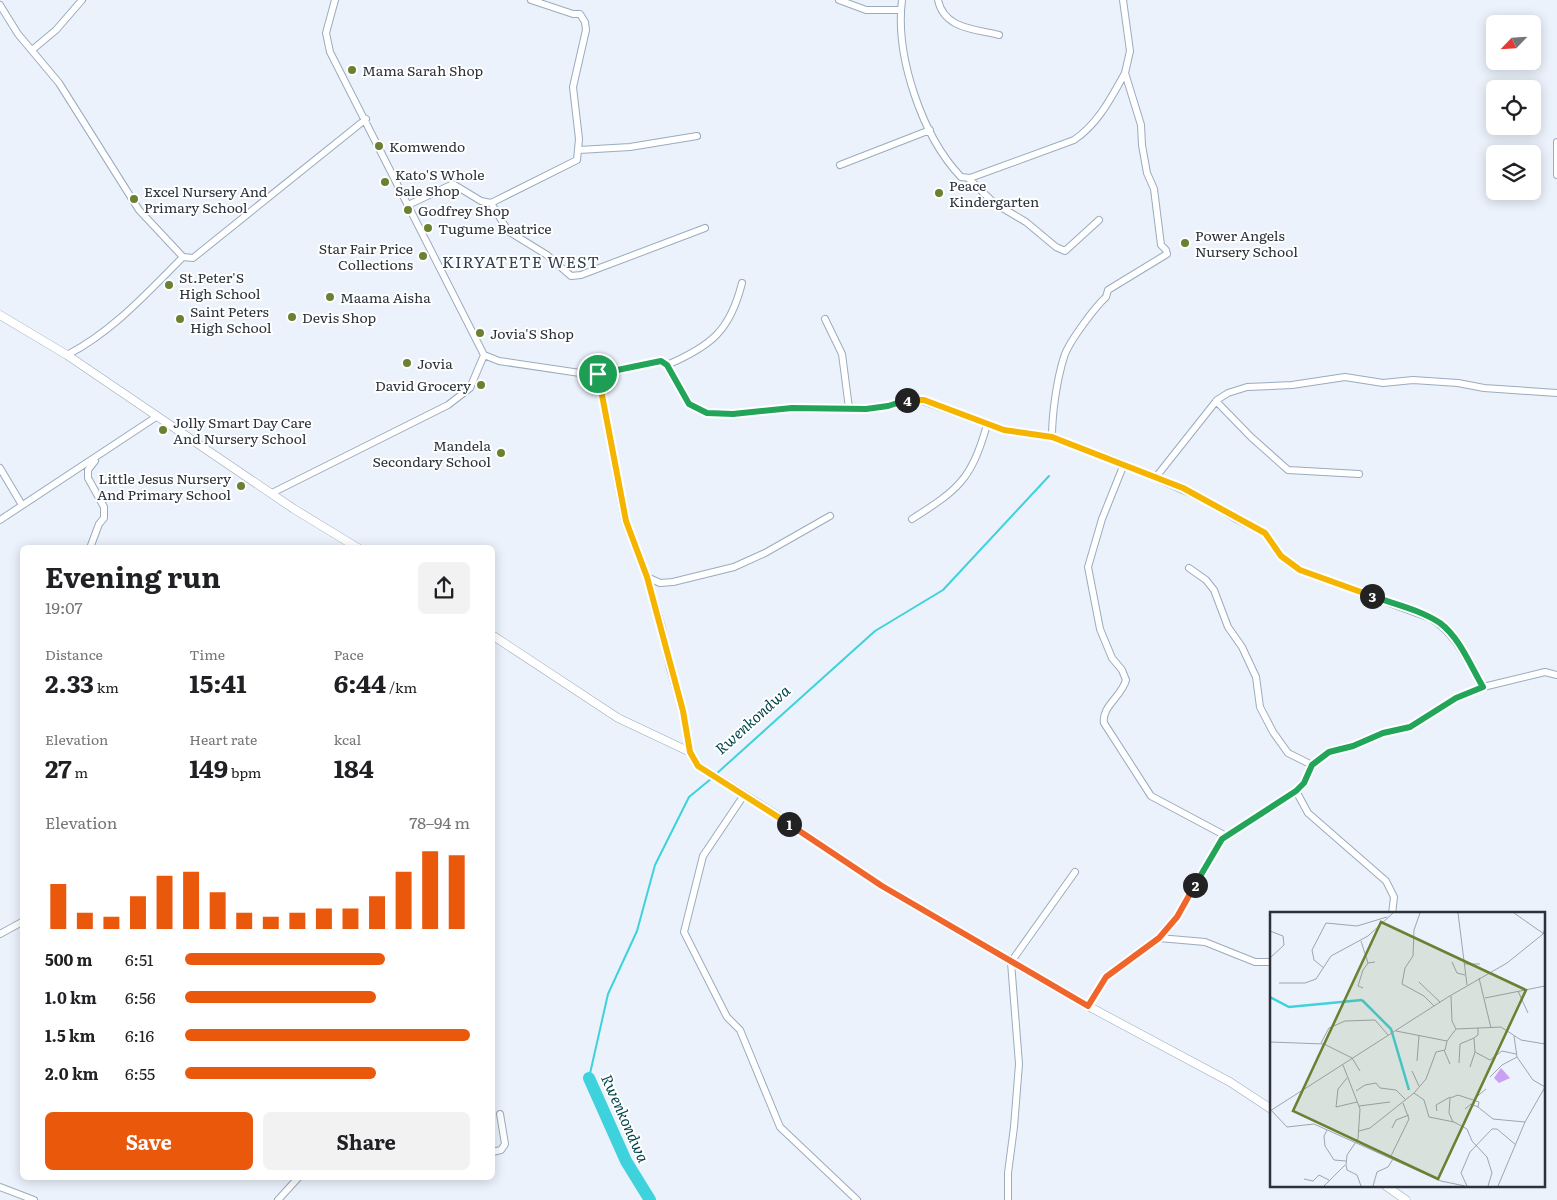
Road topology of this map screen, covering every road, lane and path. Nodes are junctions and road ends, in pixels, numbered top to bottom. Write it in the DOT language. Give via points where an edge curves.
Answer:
graph roads {
  1 [pos="82,0"];
  2 [pos="335,0"];
  3 [pos="531,0"];
  4 [pos="839,0"];
  5 [pos="902,0"];
  6 [pos="938,0"];
  7 [pos="1123,0"];
  8 [pos="0,5"];
  9 [pos="901,10"];
  10 [pos="999,35"];
  11 [pos="32,50"];
  12 [pos="1125,73"];
  13 [pos="366,119"];
  14 [pos="930,130"];
  15 [pos="697,136"];
  16 [pos="1557,142"];
  17 [pos="579,150"];
  18 [pos="840,165"];
  19 [pos="1557,175"];
  20 [pos="968,178"];
  21 [pos="491,203"];
  22 [pos="408,205"];
  23 [pos="1099,220"];
  24 [pos="705,228"];
  25 [pos="183,258"];
  26 [pos="742,283"];
  27 [pos="0,315"];
  28 [pos="825,319"];
  29 [pos="67,355"];
  30 [pos="484,355"];
  31 [pos="667,365"];
  32 [pos="598,374"];
  33 [pos="1557,393"];
  34 [pos="1216,402"];
  35 [pos="849,408"];
  36 [pos="156,417"];
  37 [pos="987,425"];
  38 [pos="1052,437"];
  39 [pos="97,458"];
  40 [pos="1124,464"];
  41 [pos="0,468"];
  42 [pos="1359,474"];
  43 [pos="1156,477"];
  44 [pos="272,493"];
  45 [pos="22,505"];
  46 [pos="830,516"];
  47 [pos="0,520"];
  48 [pos="912,520"];
  49 [pos="91,545"];
  50 [pos="353,545"];
  51 [pos="1189,568"];
  52 [pos="647,577"];
  53 [pos="495,637"];
  54 [pos="1557,675"];
  55 [pos="1483,687"];
  56 [pos="690,752"];
  57 [pos="1312,765"];
  58 [pos="1296,791"];
  59 [pos="744,795"];
  60 [pos="1226,836"];
  61 [pos="1075,872"];
  62 [pos="1392,912"];
  63 [pos="20,923"];
  64 [pos="0,934"];
  65 [pos="1159,938"];
  66 [pos="1011,962"];
  67 [pos="1270,962"];
  68 [pos="1088,1006"];
  69 [pos="1270,1108"];
  70 [pos="500,1114"];
  71 [pos="495,1151"];
  72 [pos="296,1180"];
  73 [pos="0,1187"];
  74 [pos="1389,1188"];
  75 [pos="1007,1199"];
  76 [pos="34,1200"];
  77 [pos="278,1200"];
  78 [pos="857,1200"];
  79 [pos="1406,1200"];
  1 -- 11 [label="street" via="56,30"];
  2 -- 13 [label="street" via="328,24 328,43"];
  3 -- 17 [label="street" via="580,14 585,22 573,87"];
  4 -- 9 [label="street" via="866,10"];
  5 -- 9 [label="street"];
  6 -- 10 [label="street" via="941,11 950,22"];
  7 -- 12 [label="street" via="1130,51"];
  8 -- 11 [label="street"];
  9 -- 14 [label="street" via="904,62"];
  11 -- 25 [label="street" via="59,83 139,210"];
  12 -- 20 [label="street" via="1098,117 1081,135"];
  12 -- 38 [label="street" via="1141,125 1161,245 1167,254 1108,290 1070,345 1064,356"];
  13 -- 22 [label="street"];
  13 -- 25 [label="street" via="193,258"];
  14 -- 18 [label="street"];
  14 -- 20 [label="street" via="957,173"];
  15 -- 17 [label="street" via="630,147"];
  16 -- 19 [label="street"];
  17 -- 21 [label="street" via="578,160"];
  20 -- 23 [label="street" via="994,203 1065,251"];
  21 -- 22 [label="street" via="480,201 453,184"];
  21 -- 24 [label="street" via="508,231 547,255 571,276"];
  22 -- 30 [label="street"];
  25 -- 29 [label="street" via="89,344"];
  26 -- 31 [label="street" via="731,315 714,338 698,352"];
  27 -- 29 [label="street"];
  28 -- 35 [label="street" via="842,354"];
  29 -- 36 [label="street"];
  30 -- 32 [label="street" via="499,361 589,376"];
  30 -- 44 [label="street" via="470,388 455,400"];
  31 -- 32 [label="street" via="657,362"];
  31 -- 35 [label="street" via="689,404 707,413"];
  32 -- 52 [label="street" via="626,521"];
  33 -- 34 [label="street" via="1484,388 1458,382 1413,380 1383,383 1345,377 1292,385 1247,387 1228,393"];
  34 -- 42 [label="street" via="1288,470"];
  34 -- 43 [label="street"];
  35 -- 37 [label="street" via="878,408 917,399"];
  36 -- 39 [label="street"];
  36 -- 44 [label="street"];
  37 -- 38 [label="street"];
  37 -- 48 [label="street" via="970,472 944,498"];
  38 -- 40 [label="street"];
  39 -- 45 [label="street"];
  39 -- 49 [label="street" via="87,475 104,507 104,518"];
  40 -- 43 [label="street"];
  40 -- 60 [label="street" via="1104,512 1088,567 1100,629 1126,680 1105,713 1104,723 1151,796"];
  41 -- 45 [label="street"];
  43 -- 55 [label="street" via="1265,533 1281,556 1300,570 1440,624 1455,639"];
  44 -- 50 [label="street"];
  45 -- 47 [label="street"];
  46 -- 52 [label="street" via="734,567 660,584"];
  51 -- 57 [label="street" via="1214,590 1228,627 1256,677 1260,707 1272,732 1288,753"];
  52 -- 56 [label="street" via="683,711"];
  53 -- 56 [label="street" via="618,718"];
  54 -- 55 [label="street" via="1545,672"];
  55 -- 57 [label="street" via="1456,698 1410,727 1335,749"];
  56 -- 59 [label="street" via="698,766"];
  57 -- 58 [label="street" via="1304,783"];
  58 -- 60 [label="street"];
  58 -- 62 [label="street" via="1308,813 1386,881 1394,897"];
  59 -- 66 [label="street" via="882,886"];
  59 -- 78 [label="street" via="704,856 684,932 727,1017 740,1030 780,1127"];
  60 -- 65 [label="street" via="1201,872 1183,909"];
  61 -- 66 [label="street"];
  63 -- 64 [label="street"];
  65 -- 67 [label="street" via="1205,942 1255,962"];
  65 -- 68 [label="street" via="1106,977"];
  66 -- 68 [label="street"];
  66 -- 75 [label="street" via="1019,1064"];
  68 -- 69 [label="street" via="1230,1082"];
  70 -- 71 [label="street" via="505,1144"];
  72 -- 77 [label="street"];
  73 -- 76 [label="street"];
  74 -- 79 [label="street"];
}
